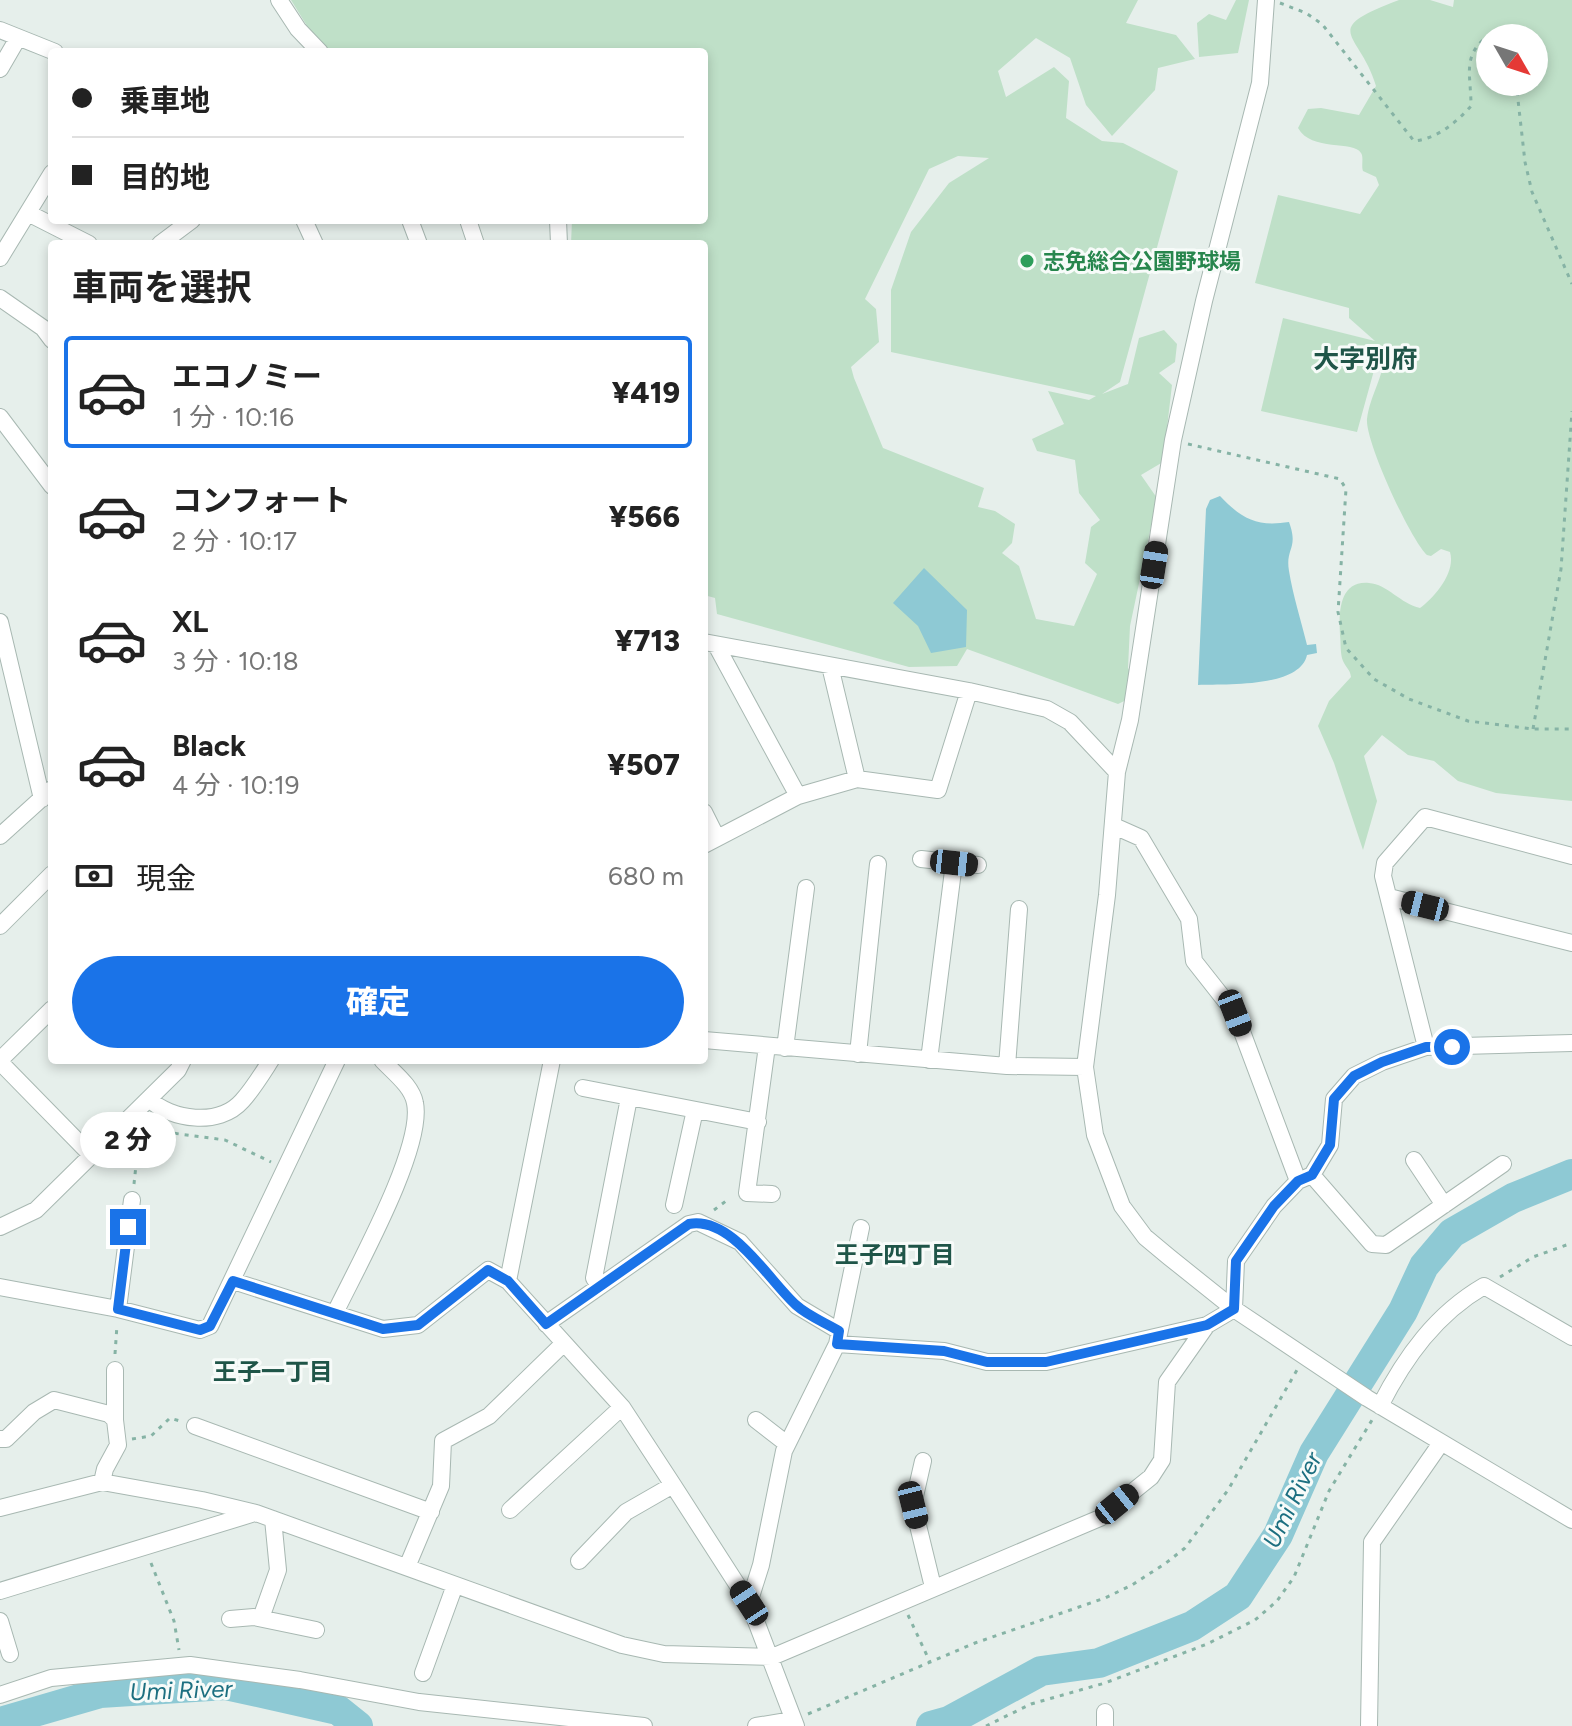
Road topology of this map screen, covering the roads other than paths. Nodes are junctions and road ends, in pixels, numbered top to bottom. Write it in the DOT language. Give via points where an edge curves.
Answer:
graph roads {
  1 [pos="279,0"];
  2 [pos="1266,0"];
  3 [pos="0,30"];
  4 [pos="18,38"];
  5 [pos="316,48"];
  6 [pos="48,49"];
  7 [pos="0,69"];
  8 [pos="48,180"];
  9 [pos="28,213"];
  10 [pos="48,223"];
  11 [pos="50,224"];
  12 [pos="187,224"];
  13 [pos="81,240"];
  14 [pos="165,240"];
  15 [pos="0,258"];
  16 [pos="0,298"];
  17 [pos="48,329"];
  18 [pos="0,417"];
  19 [pos="48,478"];
  20 [pos="0,622"];
  21 [pos="710,644"];
  22 [pos="830,666"];
  23 [pos="969,691"];
  24 [pos="1117,772"];
  25 [pos="857,779"];
  26 [pos="47,794"];
  27 [pos="798,796"];
  28 [pos="1114,826"];
  29 [pos="0,836"];
  30 [pos="710,842"];
  31 [pos="1572,856"];
  32 [pos="921,859"];
  33 [pos="954,863"];
  34 [pos="878,864"];
  35 [pos="978,865"];
  36 [pos="48,884"];
  37 [pos="806,888"];
  38 [pos="1389,897"];
  39 [pos="1019,909"];
  40 [pos="0,926"];
  41 [pos="1572,943"];
  42 [pos="48,1013"];
  43 [pos="708,1040"];
  44 [pos="1572,1043"];
  45 [pos="767,1046"];
  46 [pos="1426,1047"];
  47 [pos="785,1048"];
  48 [pos="858,1054"];
  49 [pos="929,1060"];
  50 [pos="0,1061"];
  51 [pos="181,1064"];
  52 [pos="268,1064"];
  53 [pos="335,1064"];
  54 [pos="386,1064"];
  55 [pos="551,1064"];
  56 [pos="1007,1066"];
  57 [pos="1085,1067"];
  58 [pos="583,1088"];
  59 [pos="629,1098"];
  60 [pos="149,1099"];
  61 [pos="695,1110"];
  62 [pos="758,1122"];
  63 [pos="92,1156"];
  64 [pos="1414,1160"];
  65 [pos="1503,1164"];
  66 [pos="1305,1178"];
  67 [pos="772,1194"];
  68 [pos="132,1200"];
  69 [pos="674,1205"];
  70 [pos="1444,1205"];
  71 [pos="0,1227"];
  72 [pos="861,1228"];
  73 [pos="233,1281"];
  74 [pos="508,1281"];
  75 [pos="599,1285"];
  76 [pos="0,1287"];
  77 [pos="118,1309"];
  78 [pos="1234,1309"];
  79 [pos="335,1313"];
  80 [pos="546,1324"];
  81 [pos="1207,1325"];
  82 [pos="1572,1337"];
  83 [pos="838,1338"];
  84 [pos="563,1344"];
  85 [pos="115,1370"];
  86 [pos="1374,1402"];
  87 [pos="622,1407"];
  88 [pos="115,1420"];
  89 [pos="756,1420"];
  90 [pos="195,1426"];
  91 [pos="0,1439"];
  92 [pos="1441,1443"];
  93 [pos="787,1444"];
  94 [pos="923,1461"];
  95 [pos="102,1482"];
  96 [pos="673,1485"];
  97 [pos="0,1508"];
  98 [pos="510,1510"];
  99 [pos="431,1512"];
  100 [pos="256,1513"];
  101 [pos="273,1519"];
  102 [pos="1572,1520"];
  103 [pos="579,1561"];
  104 [pos="407,1567"];
  105 [pos="455,1585"];
  106 [pos="933,1587"];
  107 [pos="0,1591"];
  108 [pos="749,1603"];
  109 [pos="261,1618"];
  110 [pos="230,1619"];
  111 [pos="0,1621"];
  112 [pos="316,1630"];
  113 [pos="10,1654"];
  114 [pos="772,1657"];
  115 [pos="423,1673"];
  116 [pos="0,1695"];
  117 [pos="794,1723"];
  118 [pos="644,1726"];
  119 [pos="756,1726"];
  120 [pos="1369,1726"];
  1 -- 5 [label="street"];
  2 -- 24 [label="street" via="1260,83 1173,440 1130,720"];
  3 -- 4 [label="street"];
  4 -- 6 [label="street"];
  4 -- 7 [label="street"];
  8 -- 9 [label="street"];
  9 -- 10 [label="street"];
  9 -- 15 [label="street"];
  11 -- 13 [label="street"];
  12 -- 14 [label="street"];
  16 -- 17 [label="street"];
  18 -- 19 [label="street"];
  20 -- 26 [label="street"];
  21 -- 22 [label="street"];
  21 -- 27 [label="street"];
  22 -- 23 [label="street"];
  22 -- 25 [label="street"];
  23 -- 24 [label="street" via="1047,709 1070,722"];
  23 -- 25 [label="street" via="938,790"];
  24 -- 28 [label="street"];
  25 -- 27 [label="street"];
  26 -- 29 [label="street"];
  27 -- 30 [label="street"];
  28 -- 57 [label="street"];
  28 -- 66 [label="street" via="1141,838 1189,919 1194,961 1235,1013 1269,1104"];
  31 -- 38 [label="street" via="1425,817 1385,863"];
  32 -- 33 [label="street"];
  33 -- 35 [label="street"];
  33 -- 49 [label="street"];
  34 -- 48 [label="street"];
  36 -- 40 [label="street"];
  37 -- 47 [label="street"];
  38 -- 41 [label="street"];
  38 -- 46 [label="street"];
  39 -- 56 [label="street"];
  42 -- 50 [label="street"];
  43 -- 45 [label="street"];
  44 -- 46 [label="street"];
  45 -- 47 [label="street"];
  45 -- 62 [label="street"];
  46 -- 66 [label="street" via="1354,1076 1334,1099 1330,1145"];
  47 -- 48 [label="street"];
  48 -- 49 [label="street"];
  49 -- 56 [label="street"];
  50 -- 63 [label="street"];
  51 -- 60 [label="street"];
  52 -- 60 [label="street" via="241,1102 222,1113 185,1117 158,1108"];
  53 -- 73 [label="street"];
  54 -- 79 [label="street" via="415,1104 407,1162"];
  55 -- 74 [label="street"];
  56 -- 57 [label="street"];
  57 -- 78 [label="street" via="1095,1135 1122,1206 1145,1237"];
  58 -- 59 [label="street"];
  59 -- 61 [label="street"];
  59 -- 75 [label="street" via="594,1278"];
  60 -- 63 [label="street"];
  61 -- 62 [label="street"];
  61 -- 69 [label="street"];
  62 -- 67 [label="street" via="747,1193"];
  63 -- 71 [label="street" via="36,1210"];
  64 -- 70 [label="street"];
  65 -- 70 [label="street"];
  66 -- 70 [label="street" via="1372,1244 1386,1245"];
  66 -- 78 [label="street" via="1274,1206 1236,1261"];
  68 -- 77 [label="street"];
  72 -- 83 [label="street"];
  73 -- 77 [label="street" via="210,1326 200,1330"];
  73 -- 79 [label="street"];
  74 -- 79 [label="street" via="488,1270 418,1325 383,1329"];
  74 -- 80 [label="street"];
  75 -- 80 [label="street"];
  75 -- 83 [label="street" via="698,1222 740,1242 797,1306"];
  76 -- 77 [label="street"];
  78 -- 81 [label="street"];
  78 -- 86 [label="street"];
  80 -- 84 [label="street"];
  81 -- 83 [label="street" via="1046,1362 987,1362 944,1351"];
  81 -- 106 [label="street" via="1167,1382 1162,1460 1151,1477 1100,1518"];
  82 -- 86 [label="street" via="1484,1286 1443,1316"];
  83 -- 93 [label="street"];
  84 -- 87 [label="street"];
  84 -- 99 [label="street" via="489,1416 443,1441 441,1486"];
  85 -- 88 [label="street"];
  86 -- 92 [label="street"];
  87 -- 96 [label="street"];
  87 -- 98 [label="street"];
  88 -- 91 [label="street" via="54,1400"];
  88 -- 95 [label="street" via="118,1442"];
  89 -- 93 [label="street"];
  90 -- 99 [label="street"];
  92 -- 102 [label="street"];
  92 -- 120 [label="street" via="1372,1542"];
  93 -- 108 [label="street"];
  94 -- 106 [label="street" via="913,1505"];
  95 -- 97 [label="street"];
  95 -- 100 [label="street"];
  96 -- 103 [label="street" via="626,1512"];
  96 -- 108 [label="street"];
  99 -- 104 [label="street"];
  100 -- 101 [label="street"];
  100 -- 107 [label="street"];
  101 -- 104 [label="street"];
  101 -- 109 [label="street" via="278,1570"];
  104 -- 105 [label="street"];
  105 -- 114 [label="street" via="622,1645 664,1654"];
  105 -- 115 [label="street"];
  106 -- 114 [label="street"];
  108 -- 114 [label="street"];
  109 -- 110 [label="street"];
  109 -- 112 [label="street"];
  111 -- 113 [label="street"];
  114 -- 117 [label="street"];
  116 -- 118 [label="street" via="51,1678 182,1666 419,1702"];
  117 -- 119 [label="street"];
}
